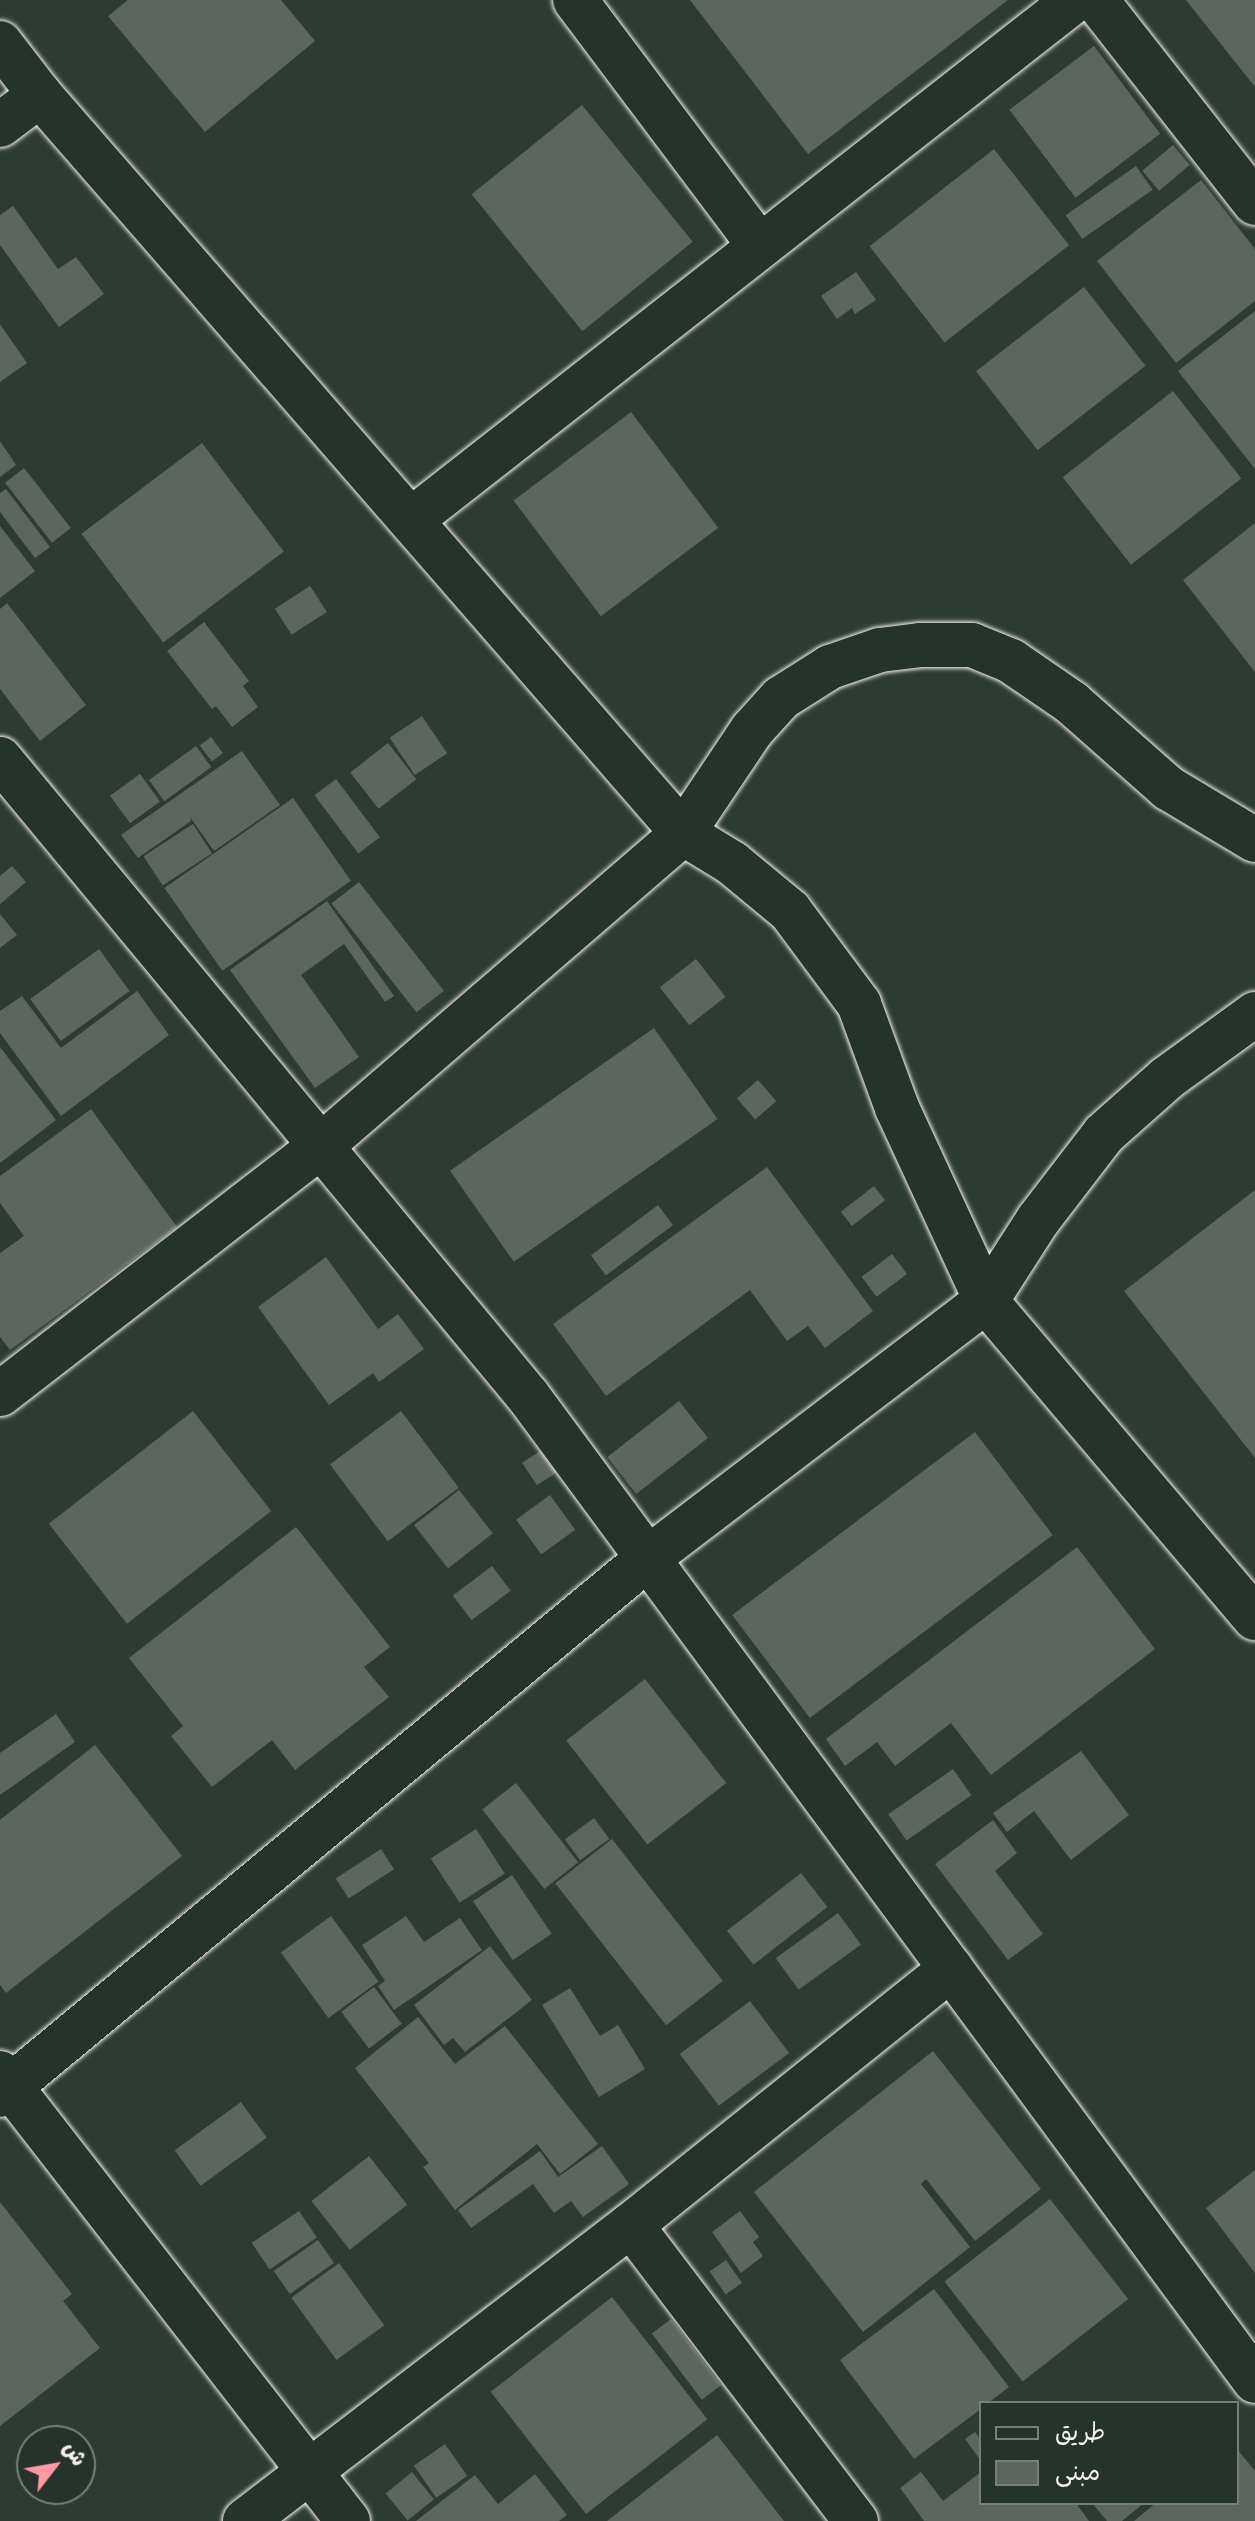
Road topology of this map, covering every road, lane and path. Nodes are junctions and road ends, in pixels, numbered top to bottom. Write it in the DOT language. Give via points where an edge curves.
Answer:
graph roads {
  1 [pos="575,0"];
  2 [pos="1075,0"];
  3 [pos="1096,0"];
  4 [pos="0,43"];
  5 [pos="40,95"];
  6 [pos="0,125"];
  7 [pos="1255,203"];
  8 [pos="760,246"];
  9 [pos="411,520"];
  10 [pos="0,759"];
  11 [pos="683,833"];
  12 [pos="1255,840"];
  13 [pos="1255,1014"];
  14 [pos="322,1145"];
  15 [pos="986,1301"];
  16 [pos="0,1394"];
  17 [pos="647,1559"];
  18 [pos="1255,1618"];
  19 [pos="951,1969"];
  20 [pos="4,2085"];
  21 [pos="631,2225"];
  22 [pos="1255,2381"];
  23 [pos="311,2471"];
  24 [pos="245,2521"];
  25 [pos="348,2521"];
  26 [pos="856,2521"];
  1 -- 8 [label="street"];
  2 -- 8 [label="street"];
  3 -- 7 [label="street"];
  4 -- 5 [label="street"];
  5 -- 6 [label="street"];
  5 -- 9 [label="street"];
  8 -- 9 [label="street"];
  9 -- 11 [label="street"];
  10 -- 14 [label="street"];
  11 -- 12 [label="street" via="729,762 781,698 830,667 880,650 972,645 1011,661 1072,703 1168,788"];
  11 -- 14 [label="street"];
  11 -- 15 [label="street" via="732,863 790,911 859,1004 897,1108"];
  13 -- 15 [label="street" via="1167,1078 1104,1134 1038,1220"];
  14 -- 16 [label="street"];
  14 -- 17 [label="street" via="528,1396"];
  15 -- 17 [label="street"];
  15 -- 18 [label="street"];
  17 -- 19 [label="street"];
  17 -- 20 [label="street"];
  19 -- 21 [label="street"];
  19 -- 22 [label="street"];
  20 -- 23 [label="street"];
  21 -- 23 [label="street"];
  21 -- 26 [label="street"];
  23 -- 24 [label="street"];
  23 -- 25 [label="street"];
}
